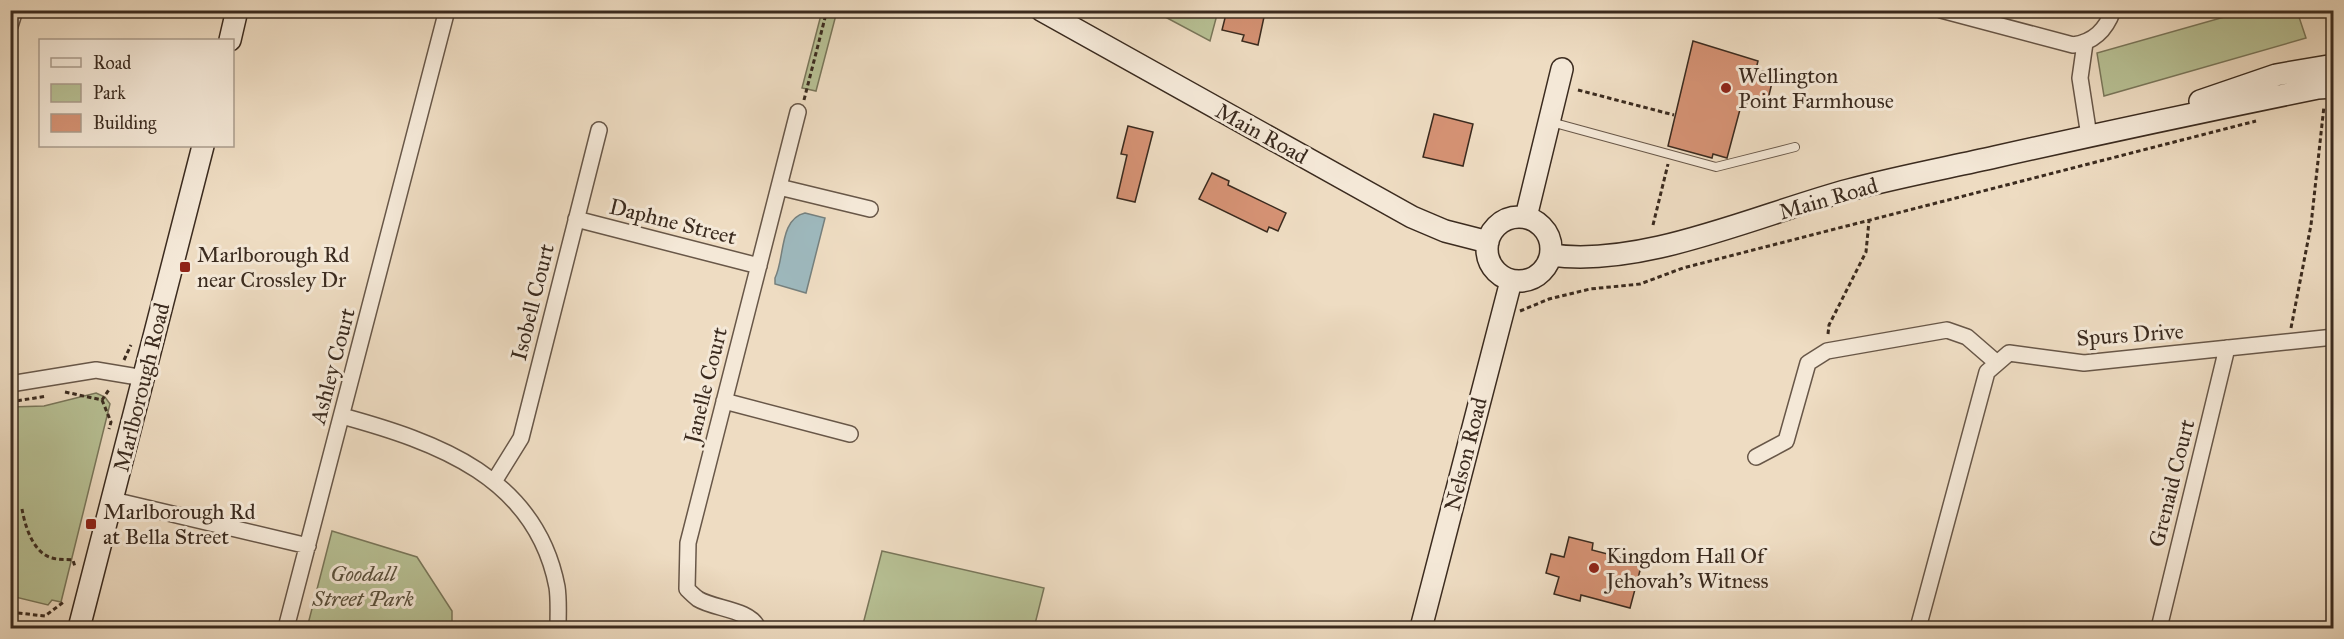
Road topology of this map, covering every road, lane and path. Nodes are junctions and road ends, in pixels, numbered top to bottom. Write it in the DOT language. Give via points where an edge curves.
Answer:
graph roads {
  1 [pos="15,10"];
  2 [pos="237,10"];
  3 [pos="447,10"];
  4 [pos="827,10"];
  5 [pos="1041,10"];
  6 [pos="1941,10"];
  7 [pos="2113,10"];
  8 [pos="10,26"];
  9 [pos="230,39"];
  10 [pos="2085,43"];
  11 [pos="2334,65"];
  12 [pos="1562,69"];
  13 [pos="1578,90"];
  14 [pos="2329,96"];
  15 [pos="2334,104"];
  16 [pos="2313,107"];
  17 [pos="798,112"];
  18 [pos="1674,115"];
  19 [pos="2267,119"];
  20 [pos="1550,122"];
  21 [pos="599,130"];
  22 [pos="2097,134"];
  23 [pos="203,147"];
  24 [pos="1795,147"];
  25 [pos="1670,156"];
  26 [pos="779,187"];
  27 [pos="870,209"];
  28 [pos="1526,217"];
  29 [pos="576,219"];
  30 [pos="1869,220"];
  31 [pos="1653,225"];
  32 [pos="1488,242"];
  33 [pos="1551,255"];
  34 [pos="759,266"];
  35 [pos="1511,280"];
  36 [pos="1522,312"];
  37 [pos="2334,337"];
  38 [pos="2288,341"];
  39 [pos="2227,348"];
  40 [pos="1827,351"];
  41 [pos="1997,363"];
  42 [pos="119,374"];
  43 [pos="144,378"];
  44 [pos="10,384"];
  45 [pos="102,400"];
  46 [pos="724,400"];
  47 [pos="10,402"];
  48 [pos="342,416"];
  49 [pos="108,433"];
  50 [pos="850,434"];
  51 [pos="1756,457"];
  52 [pos="495,480"];
  53 [pos="112,500"];
  54 [pos="22,509"];
  55 [pos="308,546"];
  56 [pos="78,556"];
  57 [pos="75,567"];
  58 [pos="72,578"];
  59 [pos="66,600"];
  60 [pos="10,612"];
  61 [pos="79,628"];
  62 [pos="286,628"];
  63 [pos="558,628"];
  64 [pos="758,628"];
  65 [pos="1421,628"];
  66 [pos="1918,628"];
  67 [pos="2159,628"];
  1 -- 8 [label="street"];
  2 -- 9 [label="main road"];
  3 -- 48 [label="street, Ashley Court"];
  4 -- 17 [label="path"];
  5 -- 32 [label="main road, Main Road" via="1412,216 1445,231"];
  6 -- 10 [label="street" via="2073,45"];
  7 -- 10 [label="street" via="2106,26"];
  10 -- 22 [label="street" via="2080,78"];
  11 -- 22 [label="main road, Main Road" via="2276,75"];
  12 -- 20 [label="main road"];
  13 -- 18 [label="path"];
  14 -- 15 [label="path"];
  14 -- 16 [label="path"];
  14 -- 22 [label="main road, Main Road" via="2318,88"];
  14 -- 38 [label="path" via="2311,225"];
  17 -- 26 [label="street, Janelle Court"];
  19 -- 30 [label="path"];
  20 -- 25 [label="lane"];
  20 -- 28 [label="main road"];
  21 -- 29 [label="street, Isobell Court"];
  22 -- 33 [label="main road, Main Road" via="1850,189 1656,248 1608,257"];
  23 -- 43 [label="main road, Marlborough Road"];
  24 -- 25 [label="lane" via="1716,167"];
  25 -- 31 [label="path"];
  26 -- 27 [label="street"];
  26 -- 34 [label="street, Janelle Court"];
  28 -- 32 [label="main road" via="1498,225"];
  28 -- 33 [label="main road" via="1543,227"];
  29 -- 34 [label="street, Daphne Street"];
  29 -- 52 [label="street, Isobell Court" via="520,438"];
  30 -- 36 [label="path" via="1683,268 1640,284 1590,289 1550,299"];
  30 -- 40 [label="path" via="1866,252 1829,325"];
  32 -- 35 [label="main road" via="1487,252 1495,270"];
  33 -- 35 [label="main road" via="1548,265 1532,279"];
  34 -- 46 [label="street, Janelle Court"];
  35 -- 65 [label="main road, Nelson Road"];
  37 -- 38 [label="street, Spurs Drive"];
  38 -- 39 [label="street, Spurs Drive"];
  39 -- 41 [label="street, Spurs Drive" via="2084,363 2009,353"];
  39 -- 67 [label="street, Grenaid Court"];
  40 -- 41 [label="street" via="1947,330 1967,337"];
  40 -- 51 [label="street" via="1808,363 1786,441"];
  41 -- 66 [label="street" via="1987,372"];
  42 -- 43 [label="street"];
  42 -- 44 [label="street" via="74,372"];
  42 -- 45 [label="path"];
  43 -- 53 [label="main road, Marlborough Road"];
  45 -- 47 [label="path" via="66,392"];
  45 -- 49 [label="path" via="111,422"];
  46 -- 50 [label="street"];
  46 -- 64 [label="street, Janelle Court" via="688,543 687,589 698,599 744,616"];
  48 -- 52 [label="street" via="405,433"];
  48 -- 55 [label="street, Ashley Court"];
  52 -- 63 [label="street" via="530,522 544,552 557,588"];
  53 -- 55 [label="street"];
  53 -- 61 [label="main road, Marlborough Road"];
  54 -- 57 [label="path" via="31,539 42,552 51,558 73,560"];
  55 -- 62 [label="street, Ashley Court"];
  56 -- 57 [label="path"];
  57 -- 58 [label="path"];
  59 -- 60 [label="path" via="45,616"];
}
